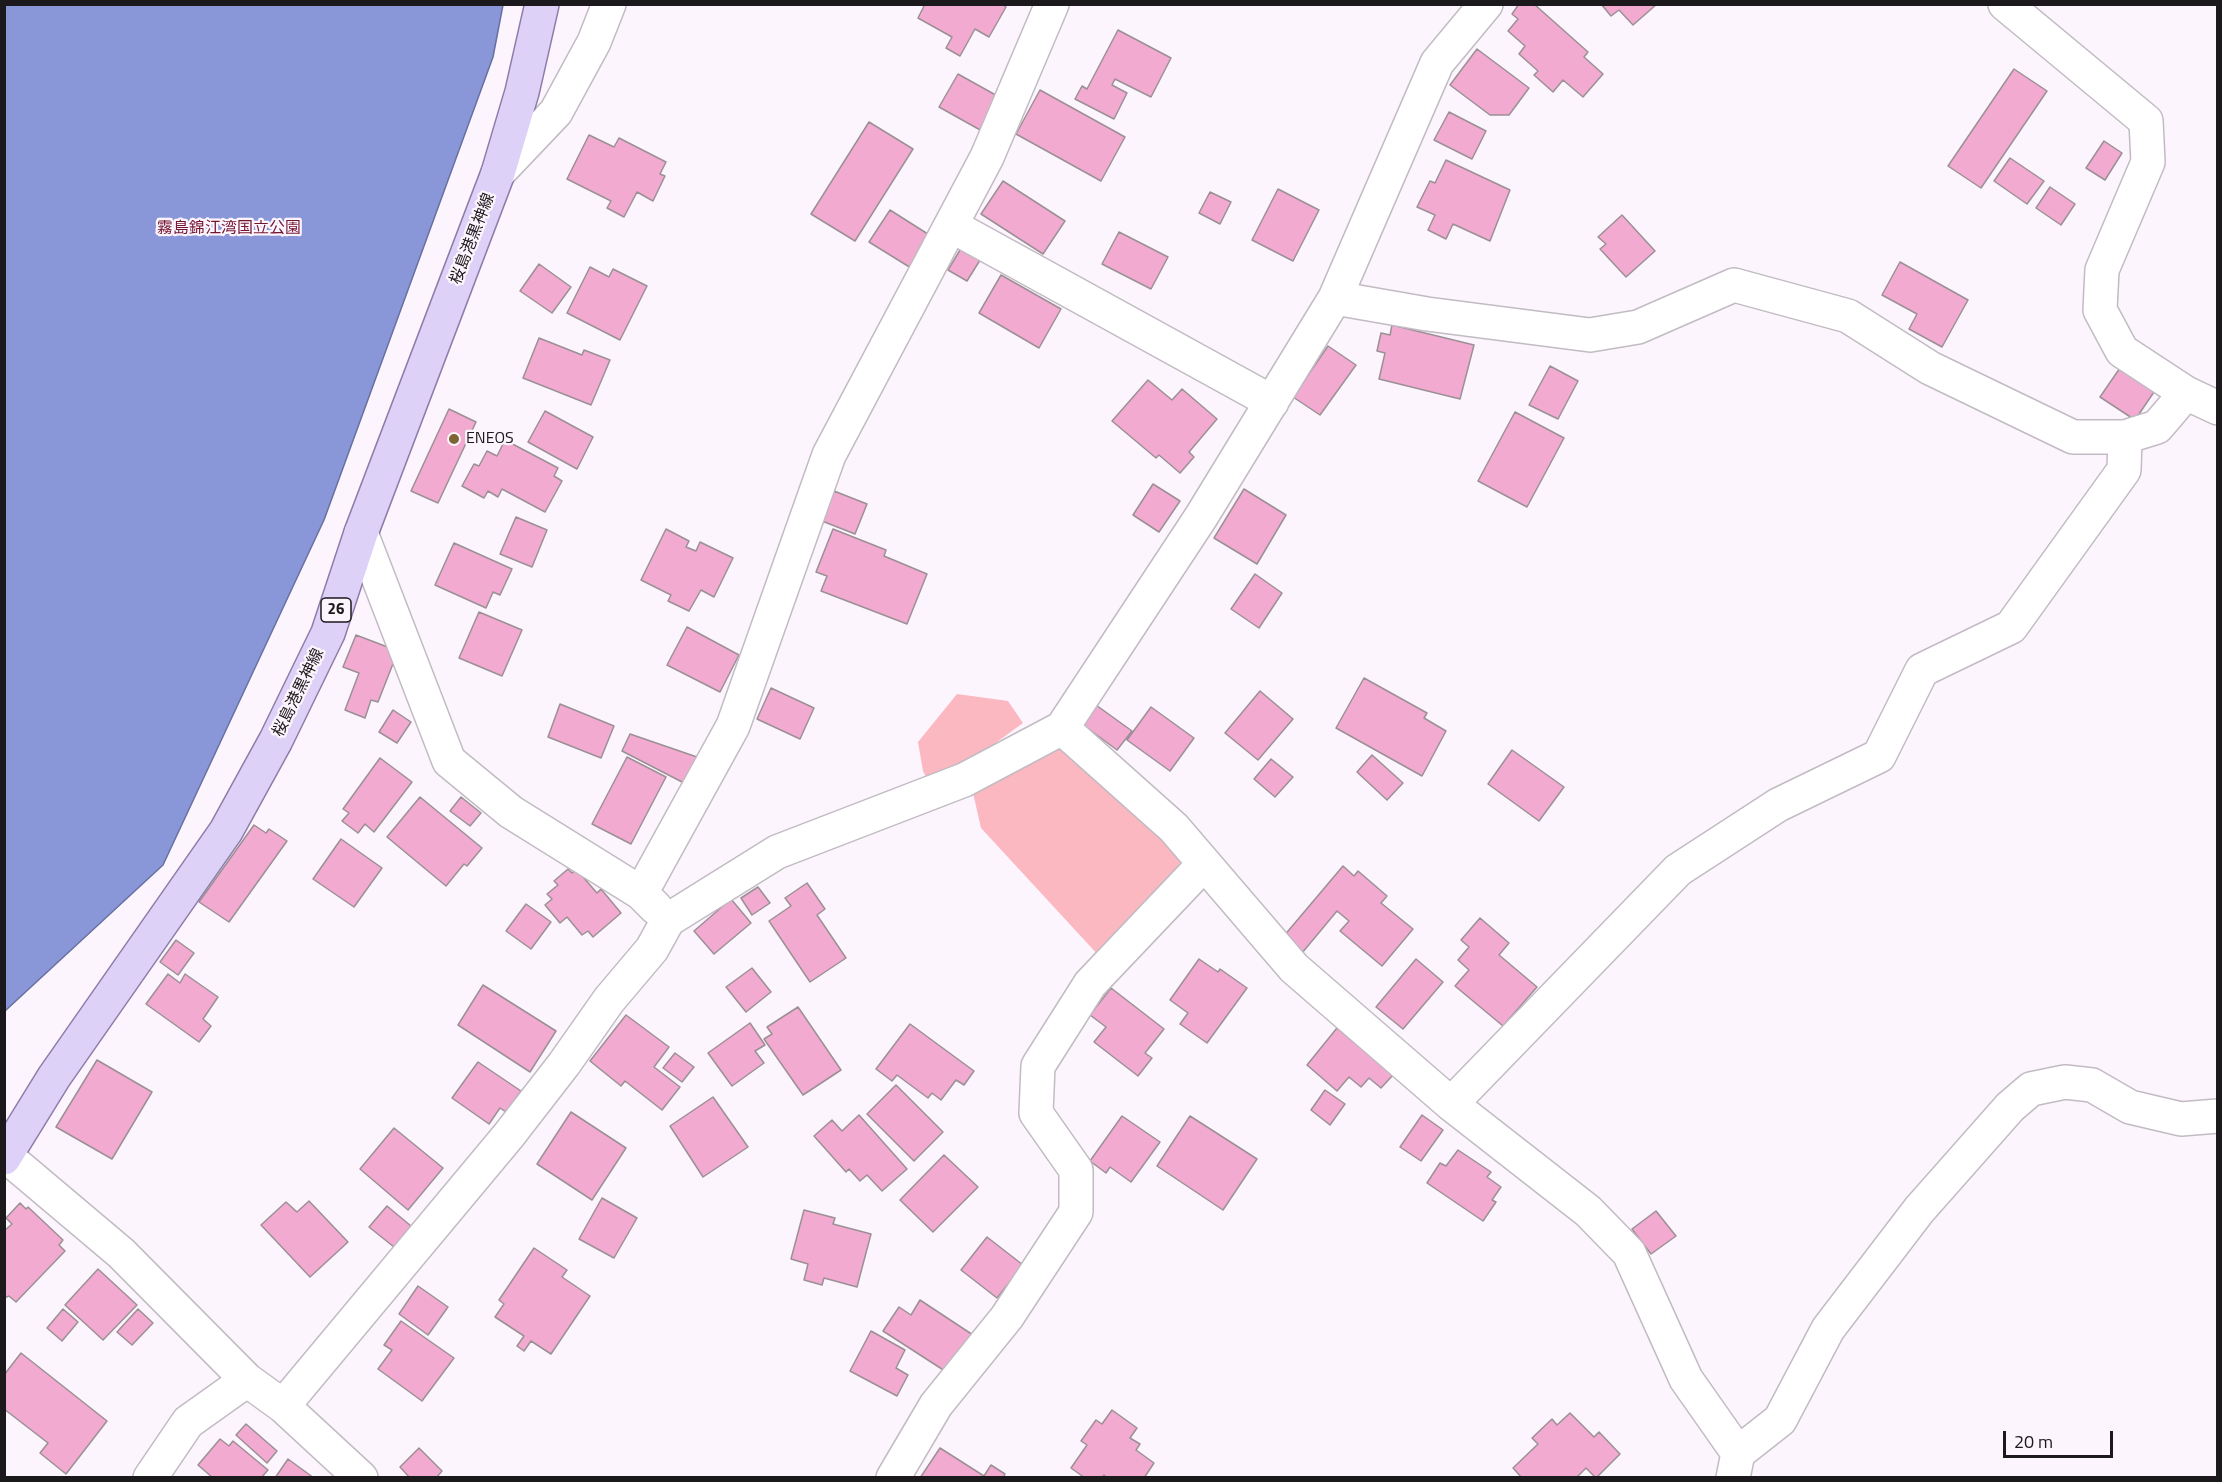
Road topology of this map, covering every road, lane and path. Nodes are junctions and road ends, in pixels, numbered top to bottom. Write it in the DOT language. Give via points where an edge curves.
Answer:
graph roads {
  1 [pos="542,4"];
  2 [pos="609,4"];
  3 [pos="1052,4"];
  4 [pos="1486,4"];
  5 [pos="2005,4"];
  6 [pos="498,173"];
  7 [pos="952,226"];
  8 [pos="1335,298"];
  9 [pos="2186,393"];
  10 [pos="1272,402"];
  11 [pos="2217,408"];
  12 [pos="2125,437"];
  13 [pos="361,534"];
  14 [pos="1062,728"];
  15 [pos="1204,864"];
  16 [pos="641,893"];
  17 [pos="668,920"];
  18 [pos="1451,1104"];
  19 [pos="2217,1116"];
  20 [pos="5,1157"];
  21 [pos="247,1380"];
  22 [pos="283,1406"];
  23 [pos="1735,1465"];
  24 [pos="150,1478"];
  25 [pos="361,1478"];
  26 [pos="893,1478"];
  1 -- 6 [label="main road, 桜島港黒神線 / 26"];
  2 -- 6 [label="street" via="594,42 556,112"];
  3 -- 7 [label="street" via="987,157"];
  4 -- 8 [label="street" via="1437,63"];
  5 -- 9 [label="street" via="2146,121 2148,162 2102,270 2100,310 2122,351"];
  6 -- 13 [label="main road, 桜島港黒神線 / 26"];
  7 -- 10 [label="street"];
  7 -- 16 [label="street" via="829,455 733,726"];
  8 -- 10 [label="street"];
  8 -- 12 [label="street" via="1590,335 1638,327 1734,285 1848,316 1930,368 2073,437"];
  9 -- 11 [label="street"];
  9 -- 12 [label="street" via="2157,427"];
  10 -- 14 [label="street" via="1201,518"];
  12 -- 18 [label="street" via="2124,471 2011,627 1923,670 1879,756 1778,805 1678,870"];
  13 -- 16 [label="street" via="449,761 511,812"];
  13 -- 20 [label="main road, 桜島港黒神線 / 26" via="328,633 226,831 54,1077"];
  14 -- 15 [label="street" via="1174,828"];
  14 -- 17 [label="street" via="964,780 777,852"];
  15 -- 18 [label="street" via="1294,968"];
  15 -- 26 [label="street" via="1090,984 1038,1066 1036,1113 1076,1170 1076,1212 1007,1317 936,1406"];
  16 -- 17 [label="street"];
  17 -- 22 [label="street" via="652,949 609,1000 516,1126"];
  18 -- 23 [label="street" via="1588,1211 1629,1253 1686,1378"];
  19 -- 23 [label="street" via="2181,1119 2130,1107 2092,1084 2065,1082 2031,1089 2010,1107 1919,1210 1835,1320 1780,1420"];
  20 -- 21 [label="street" via="121,1253"];
  21 -- 22 [label="street"];
  21 -- 24 [label="street" via="188,1422"];
  22 -- 25 [label="street"];
}
